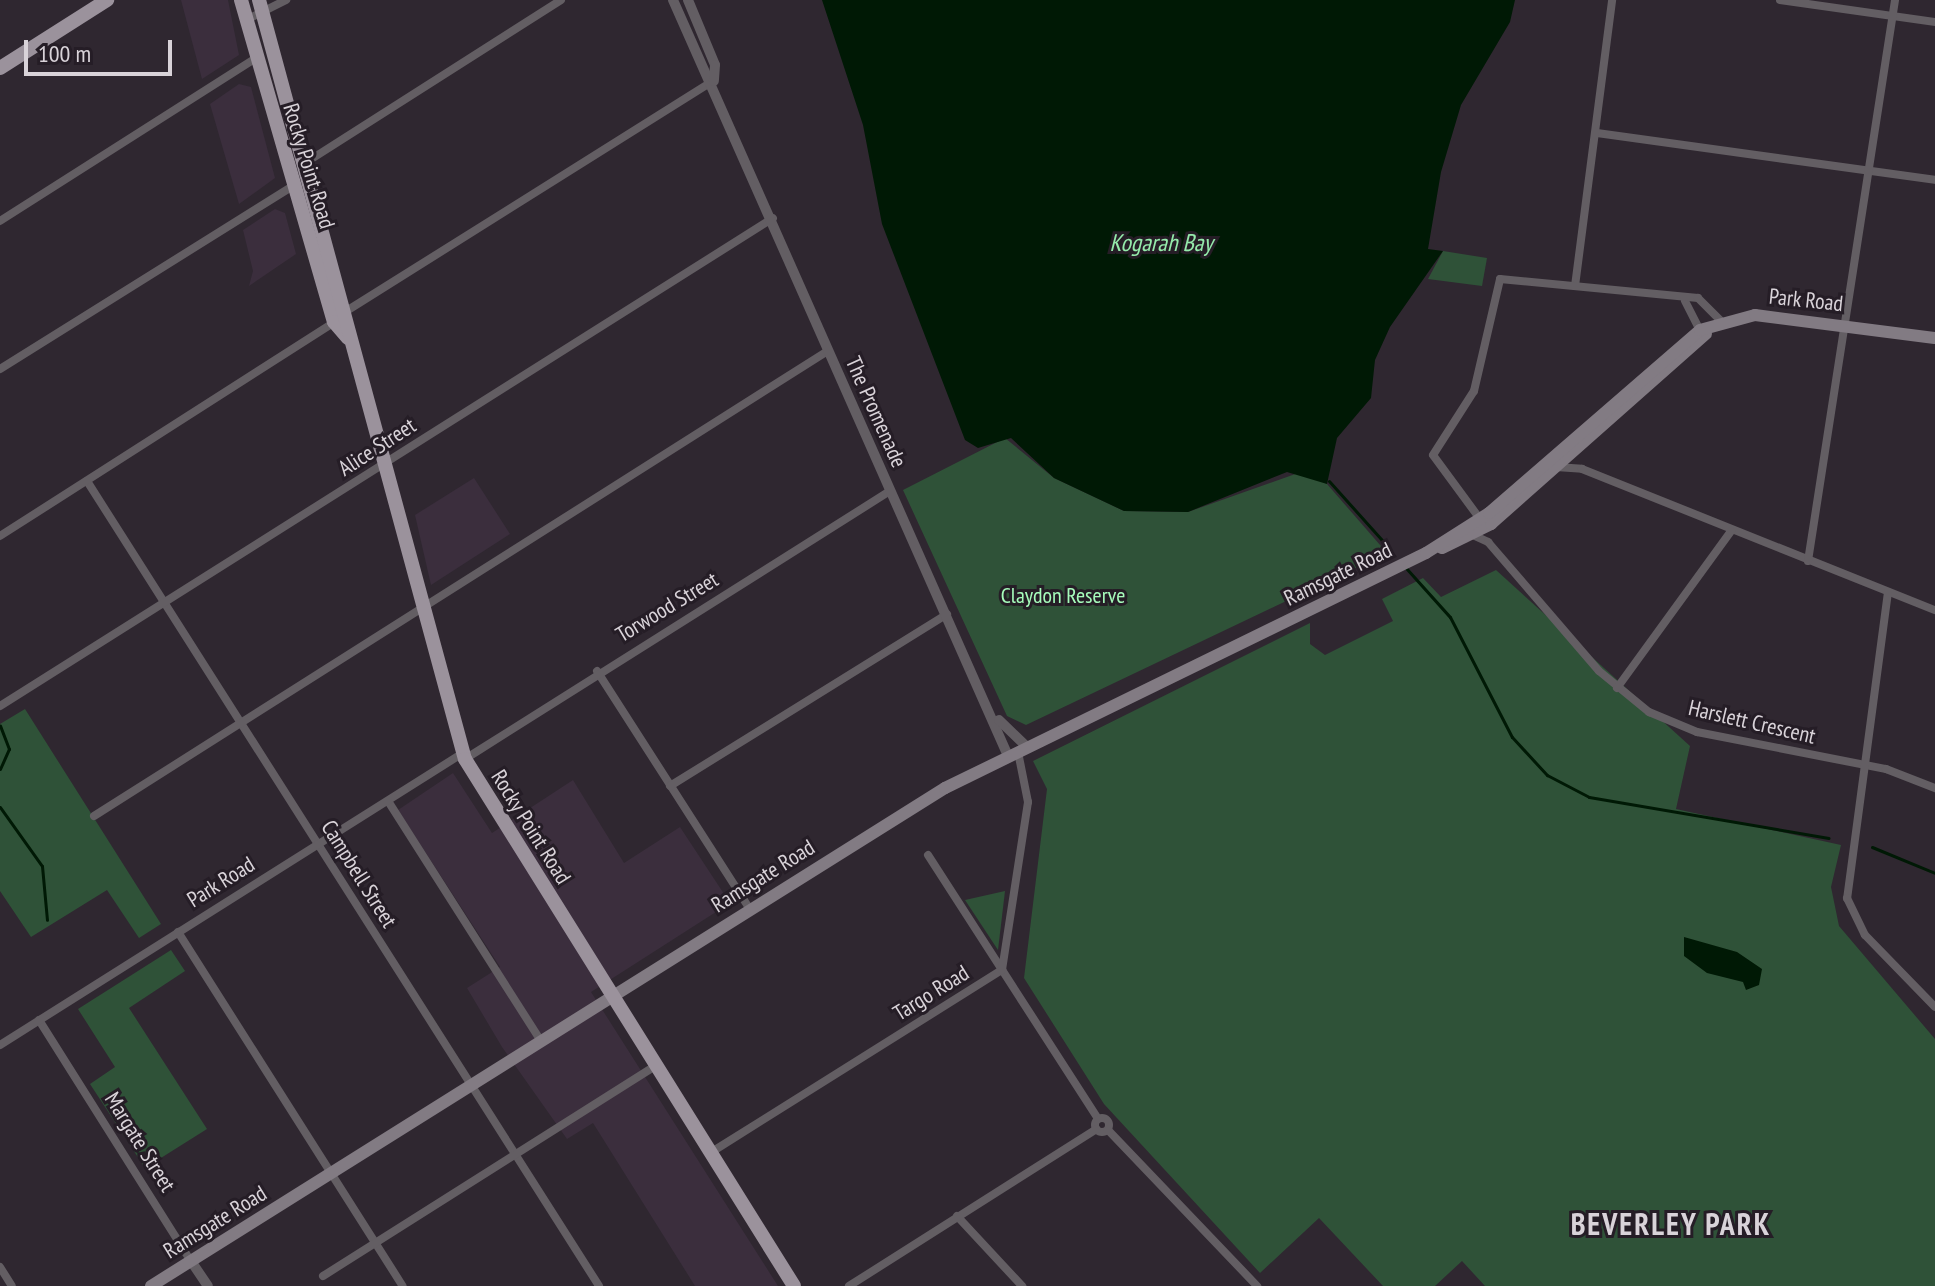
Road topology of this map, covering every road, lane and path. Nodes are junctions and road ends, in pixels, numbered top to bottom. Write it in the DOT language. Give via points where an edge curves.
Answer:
graph roads {
  1 [pos="107,0"];
  2 [pos="241,0"];
  3 [pos="286,0"];
  4 [pos="561,0"];
  5 [pos="673,0"];
  6 [pos="688,0"];
  7 [pos="1612,0"];
  8 [pos="1780,0"];
  9 [pos="1895,0"];
  10 [pos="261,7"];
  11 [pos="1893,15"];
  12 [pos="246,20"];
  13 [pos="1935,22"];
  14 [pos="254,59"];
  15 [pos="0,68"];
  16 [pos="714,81"];
  17 [pos="1597,133"];
  18 [pos="302,165"];
  19 [pos="1871,171"];
  20 [pos="1935,180"];
  21 [pos="291,187"];
  22 [pos="773,218"];
  23 [pos="0,221"];
  24 [pos="1575,286"];
  25 [pos="1685,301"];
  26 [pos="348,310"];
  27 [pos="1721,321"];
  28 [pos="334,322"];
  29 [pos="1846,324"];
  30 [pos="1700,330"];
  31 [pos="348,338"];
  32 [pos="1935,338"];
  33 [pos="826,352"];
  34 [pos="0,369"];
  35 [pos="1576,450"];
  36 [pos="384,464"];
  37 [pos="1556,467"];
  38 [pos="1582,469"];
  39 [pos="87,481"];
  40 [pos="890,491"];
  41 [pos="1485,521"];
  42 [pos="1731,531"];
  43 [pos="1473,535"];
  44 [pos="0,536"];
  45 [pos="1488,542"];
  46 [pos="1426,553"];
  47 [pos="1808,561"];
  48 [pos="1888,592"];
  49 [pos="165,603"];
  50 [pos="423,608"];
  51 [pos="1935,610"];
  52 [pos="947,614"];
  53 [pos="597,671"];
  54 [pos="1617,688"];
  55 [pos="0,706"];
  56 [pos="993,712"];
  57 [pos="241,724"];
  58 [pos="1013,753"];
  59 [pos="464,756"];
  60 [pos="1861,764"];
  61 [pos="1019,775"];
  62 [pos="670,786"];
  63 [pos="1935,788"];
  64 [pos="388,801"];
  65 [pos="94,816"];
  66 [pos="318,844"];
  67 [pos="928,855"];
  68 [pos="749,908"];
  69 [pos="178,932"];
  70 [pos="1002,970"];
  71 [pos="610,996"];
  72 [pos="1935,1007"];
  73 [pos="39,1020"];
  74 [pos="540,1040"];
  75 [pos="1,1041"];
  76 [pos="655,1066"];
  77 [pos="471,1085"];
  78 [pos="1097,1124"];
  79 [pos="710,1153"];
  80 [pos="515,1154"];
  81 [pos="331,1172"];
  82 [pos="957,1216"];
  83 [pos="375,1243"];
  84 [pos="191,1261"];
  85 [pos="0,1267"];
  86 [pos="323,1276"];
  87 [pos="12,1286"];
  88 [pos="151,1286"];
  89 [pos="208,1286"];
  90 [pos="403,1286"];
  91 [pos="599,1286"];
  92 [pos="794,1286"];
  93 [pos="849,1286"];
  94 [pos="1022,1286"];
  95 [pos="1257,1286"];
  1 -- 15 [label="main road"];
  2 -- 12 [label="main road, Rocky Point Road"];
  3 -- 10 [label="street"];
  4 -- 18 [label="street"];
  5 -- 16 [label="street, The Promenade"];
  6 -- 16 [label="street, The Promenade" via="715,65"];
  7 -- 17 [label="street"];
  8 -- 11 [label="street"];
  9 -- 11 [label="street"];
  10 -- 12 [label="street"];
  10 -- 18 [label="main road, Rocky Point Road"];
  11 -- 13 [label="street"];
  11 -- 19 [label="street"];
  12 -- 14 [label="main road, Rocky Point Road"];
  14 -- 21 [label="main road, Rocky Point Road"];
  14 -- 23 [label="street"];
  16 -- 22 [label="street, The Promenade"];
  16 -- 26 [label="street"];
  17 -- 19 [label="street"];
  17 -- 24 [label="street"];
  18 -- 26 [label="main road, Rocky Point Road"];
  19 -- 20 [label="street"];
  19 -- 29 [label="street"];
  21 -- 28 [label="main road, Rocky Point Road"];
  21 -- 34 [label="street"];
  22 -- 33 [label="street, The Promenade"];
  22 -- 36 [label="street, Alice Street"];
  24 -- 25 [label="street"];
  24 -- 41 [label="street" via="1508,276 1494,285 1481,372 1433,455"];
  25 -- 27 [label="street" via="1705,301"];
  25 -- 30 [label="street"];
  26 -- 31 [label="main road, Rocky Point Road"];
  27 -- 29 [label="main road, Park Road" via="1755,315"];
  27 -- 30 [label="main road, Ramsgate Road"];
  27 -- 35 [label="main road, Ramsgate Road"];
  28 -- 31 [label="main road, Rocky Point Road"];
  28 -- 39 [label="street"];
  29 -- 32 [label="main road, Park Road"];
  29 -- 47 [label="street"];
  30 -- 41 [label="main road, Ramsgate Road"];
  31 -- 36 [label="main road, Rocky Point Road"];
  33 -- 40 [label="street, The Promenade"];
  33 -- 50 [label="street"];
  35 -- 37 [label="main road, Ramsgate Road"];
  35 -- 38 [label="street"];
  36 -- 49 [label="street, Alice Street"];
  36 -- 50 [label="main road, Rocky Point Road"];
  37 -- 38 [label="street"];
  37 -- 41 [label="main road, Ramsgate Road"];
  38 -- 42 [label="street"];
  39 -- 44 [label="street"];
  39 -- 49 [label="street, Campbell Street"];
  40 -- 52 [label="street, The Promenade"];
  40 -- 53 [label="street, Torwood Street"];
  41 -- 43 [label="main road, Ramsgate Road"];
  41 -- 45 [label="street"];
  41 -- 46 [label="main road, Ramsgate Road"];
  42 -- 47 [label="street"];
  42 -- 54 [label="street"];
  43 -- 45 [label="street, Harslett Crescent"];
  43 -- 46 [label="main road, Ramsgate Road"];
  45 -- 54 [label="street, Harslett Crescent"];
  46 -- 58 [label="main road, Ramsgate Road"];
  47 -- 48 [label="street"];
  48 -- 51 [label="street"];
  48 -- 60 [label="street"];
  49 -- 55 [label="street, Alice Street"];
  49 -- 57 [label="street, Campbell Street"];
  50 -- 57 [label="street"];
  50 -- 59 [label="main road, Rocky Point Road"];
  52 -- 56 [label="street, The Promenade"];
  52 -- 62 [label="street"];
  53 -- 59 [label="street, Torwood Street"];
  53 -- 62 [label="street"];
  54 -- 60 [label="street, Harslett Crescent" via="1649,712 1697,732"];
  56 -- 58 [label="street, The Promenade"];
  56 -- 58 [label="street, The Promenade"];
  57 -- 65 [label="street"];
  57 -- 66 [label="street, Campbell Street"];
  58 -- 61 [label="street"];
  58 -- 61 [label="street, Targo Road"];
  58 -- 68 [label="main road, Ramsgate Road"];
  59 -- 64 [label="street, Park Road"];
  59 -- 71 [label="main road, Rocky Point Road"];
  60 -- 63 [label="street, Harslett Crescent"];
  60 -- 72 [label="street" via="1846,883 1851,911"];
  61 -- 70 [label="street, Targo Road" via="1028,802"];
  62 -- 68 [label="street"];
  64 -- 66 [label="street, Park Road"];
  64 -- 74 [label="street"];
  66 -- 69 [label="street, Park Road"];
  66 -- 77 [label="street, Campbell Street"];
  67 -- 70 [label="street"];
  68 -- 71 [label="main road, Ramsgate Road"];
  69 -- 73 [label="street, Park Road"];
  69 -- 81 [label="street"];
  70 -- 78 [label="street"];
  70 -- 79 [label="street, Targo Road"];
  71 -- 74 [label="main road, Ramsgate Road"];
  71 -- 76 [label="main road, Rocky Point Road"];
  73 -- 75 [label="street, Park Road"];
  73 -- 84 [label="street, Margate Street"];
  74 -- 77 [label="main road, Ramsgate Road"];
  76 -- 79 [label="main road, Rocky Point Road"];
  76 -- 80 [label="street"];
  77 -- 80 [label="street, Campbell Street"];
  77 -- 81 [label="main road, Ramsgate Road"];
  78 -- 82 [label="street"];
  78 -- 95 [label="street"];
  79 -- 92 [label="main road, Rocky Point Road"];
  80 -- 83 [label="street"];
  80 -- 91 [label="street, Campbell Street"];
  81 -- 83 [label="street"];
  81 -- 84 [label="main road, Ramsgate Road"];
  82 -- 93 [label="street"];
  82 -- 94 [label="street"];
  83 -- 86 [label="street"];
  83 -- 90 [label="street"];
  84 -- 88 [label="main road, Ramsgate Road"];
  84 -- 89 [label="street, Margate Street"];
  85 -- 87 [label="street"];
}
